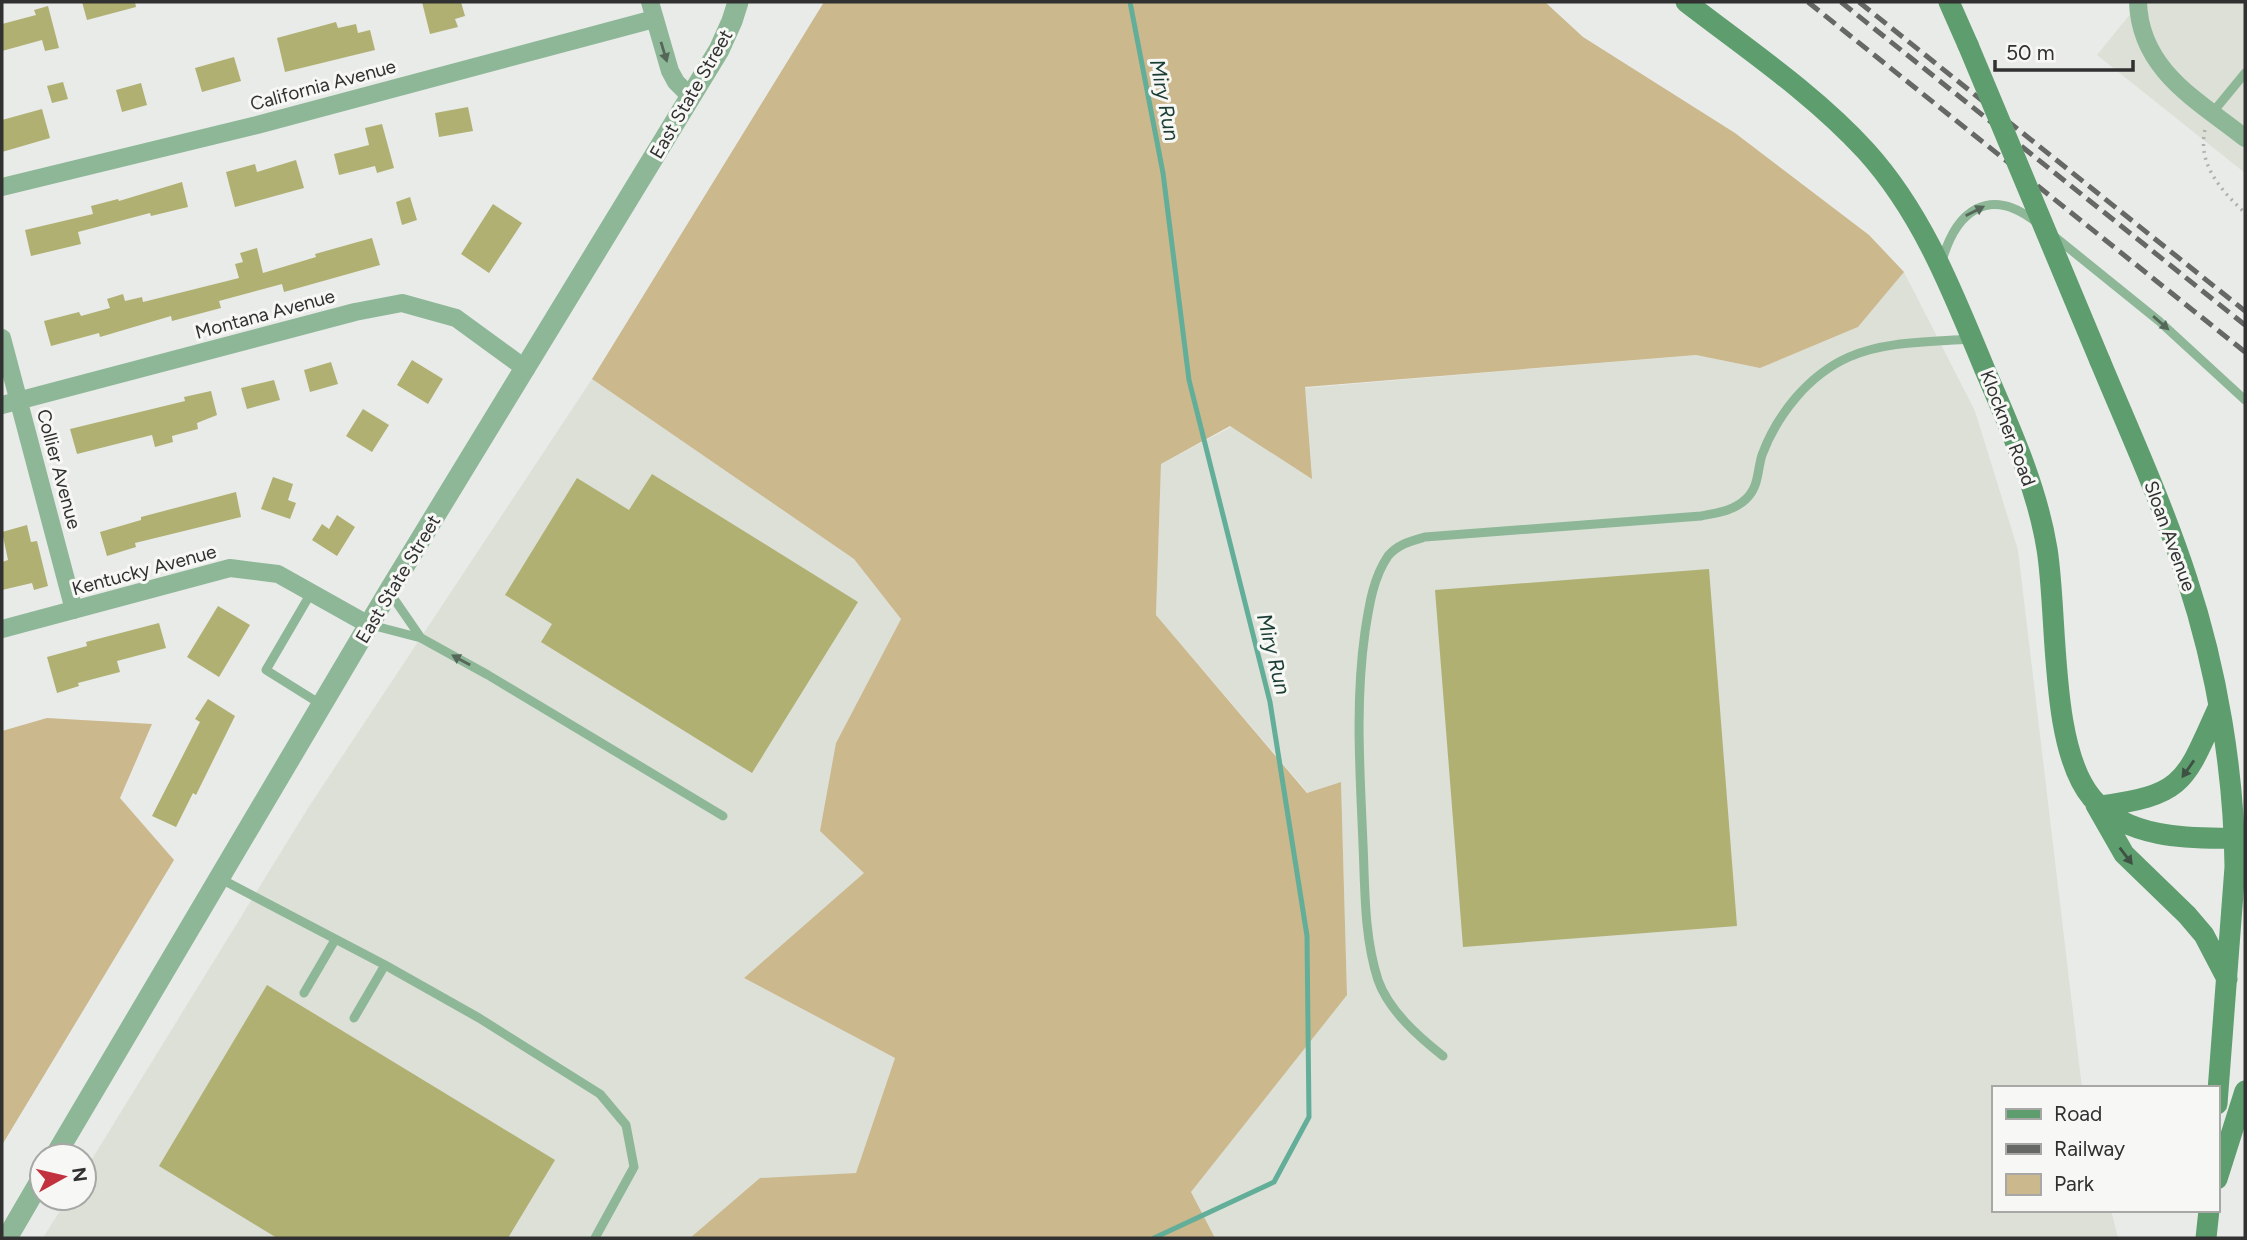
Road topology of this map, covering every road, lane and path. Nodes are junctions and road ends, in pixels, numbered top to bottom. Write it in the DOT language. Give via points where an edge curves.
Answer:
graph roads {
  1 [pos="738,2"];
  2 [pos="1686,2"];
  3 [pos="1949,2"];
  4 [pos="2138,2"];
  5 [pos="652,10"];
  6 [pos="2245,73"];
  7 [pos="691,97"];
  8 [pos="2213,112"];
  9 [pos="2245,138"];
  10 [pos="2,187"];
  11 [pos="2245,213"];
  12 [pos="1941,266"];
  13 [pos="2,338"];
  14 [pos="1972,339"];
  15 [pos="526,369"];
  16 [pos="2245,400"];
  17 [pos="10,402"];
  18 [pos="390,591"];
  19 [pos="311,593"];
  20 [pos="74,610"];
  21 [pos="369,625"];
  22 [pos="2,629"];
  23 [pos="421,638"];
  24 [pos="322,705"];
  25 [pos="2218,708"];
  26 [pos="2096,802"];
  27 [pos="723,817"];
  28 [pos="2240,837"];
  29 [pos="219,878"];
  30 [pos="335,940"];
  31 [pos="385,965"];
  32 [pos="2227,980"];
  33 [pos="304,993"];
  34 [pos="354,1018"];
  35 [pos="1443,1056"];
  36 [pos="2218,1086"];
  37 [pos="2245,1091"];
  38 [pos="63,1142"];
  39 [pos="2219,1173"];
  40 [pos="28,1202"];
  41 [pos="2208,1212"];
  42 [pos="7,1238"];
  43 [pos="595,1238"];
  44 [pos="2206,1238"];
  1 -- 7 [label="street, East State Street" via="719,50"];
  2 -- 12 [label="main road, Klockner Road" via="1852,136 1898,190"];
  3 -- 25 [label="main road, Sloan Avenue, bridge" via="2188,580"];
  4 -- 8 [label="street" via="2144,41 2157,64"];
  5 -- 7 [label="street, one-way" via="670,71"];
  5 -- 10 [label="street, California Avenue" via="257,124"];
  6 -- 8 [label="lane"];
  7 -- 15 [label="street, East State Street"];
  8 -- 9 [label="street"];
  8 -- 11 [label="path" via="2204,135 2208,167 2226,195"];
  12 -- 14 [label="main road, Klockner Road"];
  12 -- 16 [label="lane, one-way" via="1948,240 1969,213 1990,205 2018,210 2159,321"];
  13 -- 17 [label="street, Collier Avenue"];
  14 -- 26 [label="main road, Klockner Road" via="2039,510 2049,561 2065,734 2077,770"];
  14 -- 35 [label="lane" via="1878,349 1850,356 1822,372 1779,420 1762,457 1756,485 1745,500 1728,510 1701,516 1425,537 1402,543 1389,555 1370,603 1357,727 1367,912 1379,984 1397,1012"];
  15 -- 17 [label="street, Montana Avenue" via="456,318 402,303"];
  15 -- 18 [label="street, East State Street"];
  17 -- 20 [label="street, Collier Avenue"];
  18 -- 21 [label="street, East State Street"];
  18 -- 23 [label="lane"];
  19 -- 20 [label="street, Kentucky Avenue" via="278,574 230,568"];
  19 -- 21 [label="street, Kentucky Avenue"];
  19 -- 24 [label="lane" via="266,670"];
  20 -- 22 [label="street, Kentucky Avenue"];
  21 -- 23 [label="lane"];
  21 -- 24 [label="street, East State Street"];
  27 -- 23 [label="lane, one-way"];
  24 -- 29 [label="street, East State Street"];
  25 -- 26 [label="main road, one-way" via="2193,763 2177,782 2148,798"];
  25 -- 28 [label="main road, Sloan Avenue"];
  26 -- 28 [label="main road" via="2133,825 2162,833 2190,838"];
  26 -- 32 [label="main road, Klockner Road, one-way" via="2124,854 2196,926"];
  28 -- 32 [label="main road, Sloan Avenue"];
  29 -- 30 [label="lane"];
  29 -- 38 [label="street, East State Street"];
  30 -- 31 [label="lane"];
  30 -- 33 [label="lane"];
  31 -- 34 [label="lane"];
  31 -- 43 [label="lane" via="600,1094 626,1125 634,1167"];
  32 -- 36 [label="main road, Sloan Avenue"];
  37 -- 39 [label="main road"];
  40 -- 42 [label="street"];
  41 -- 44 [label="main road"];
}
